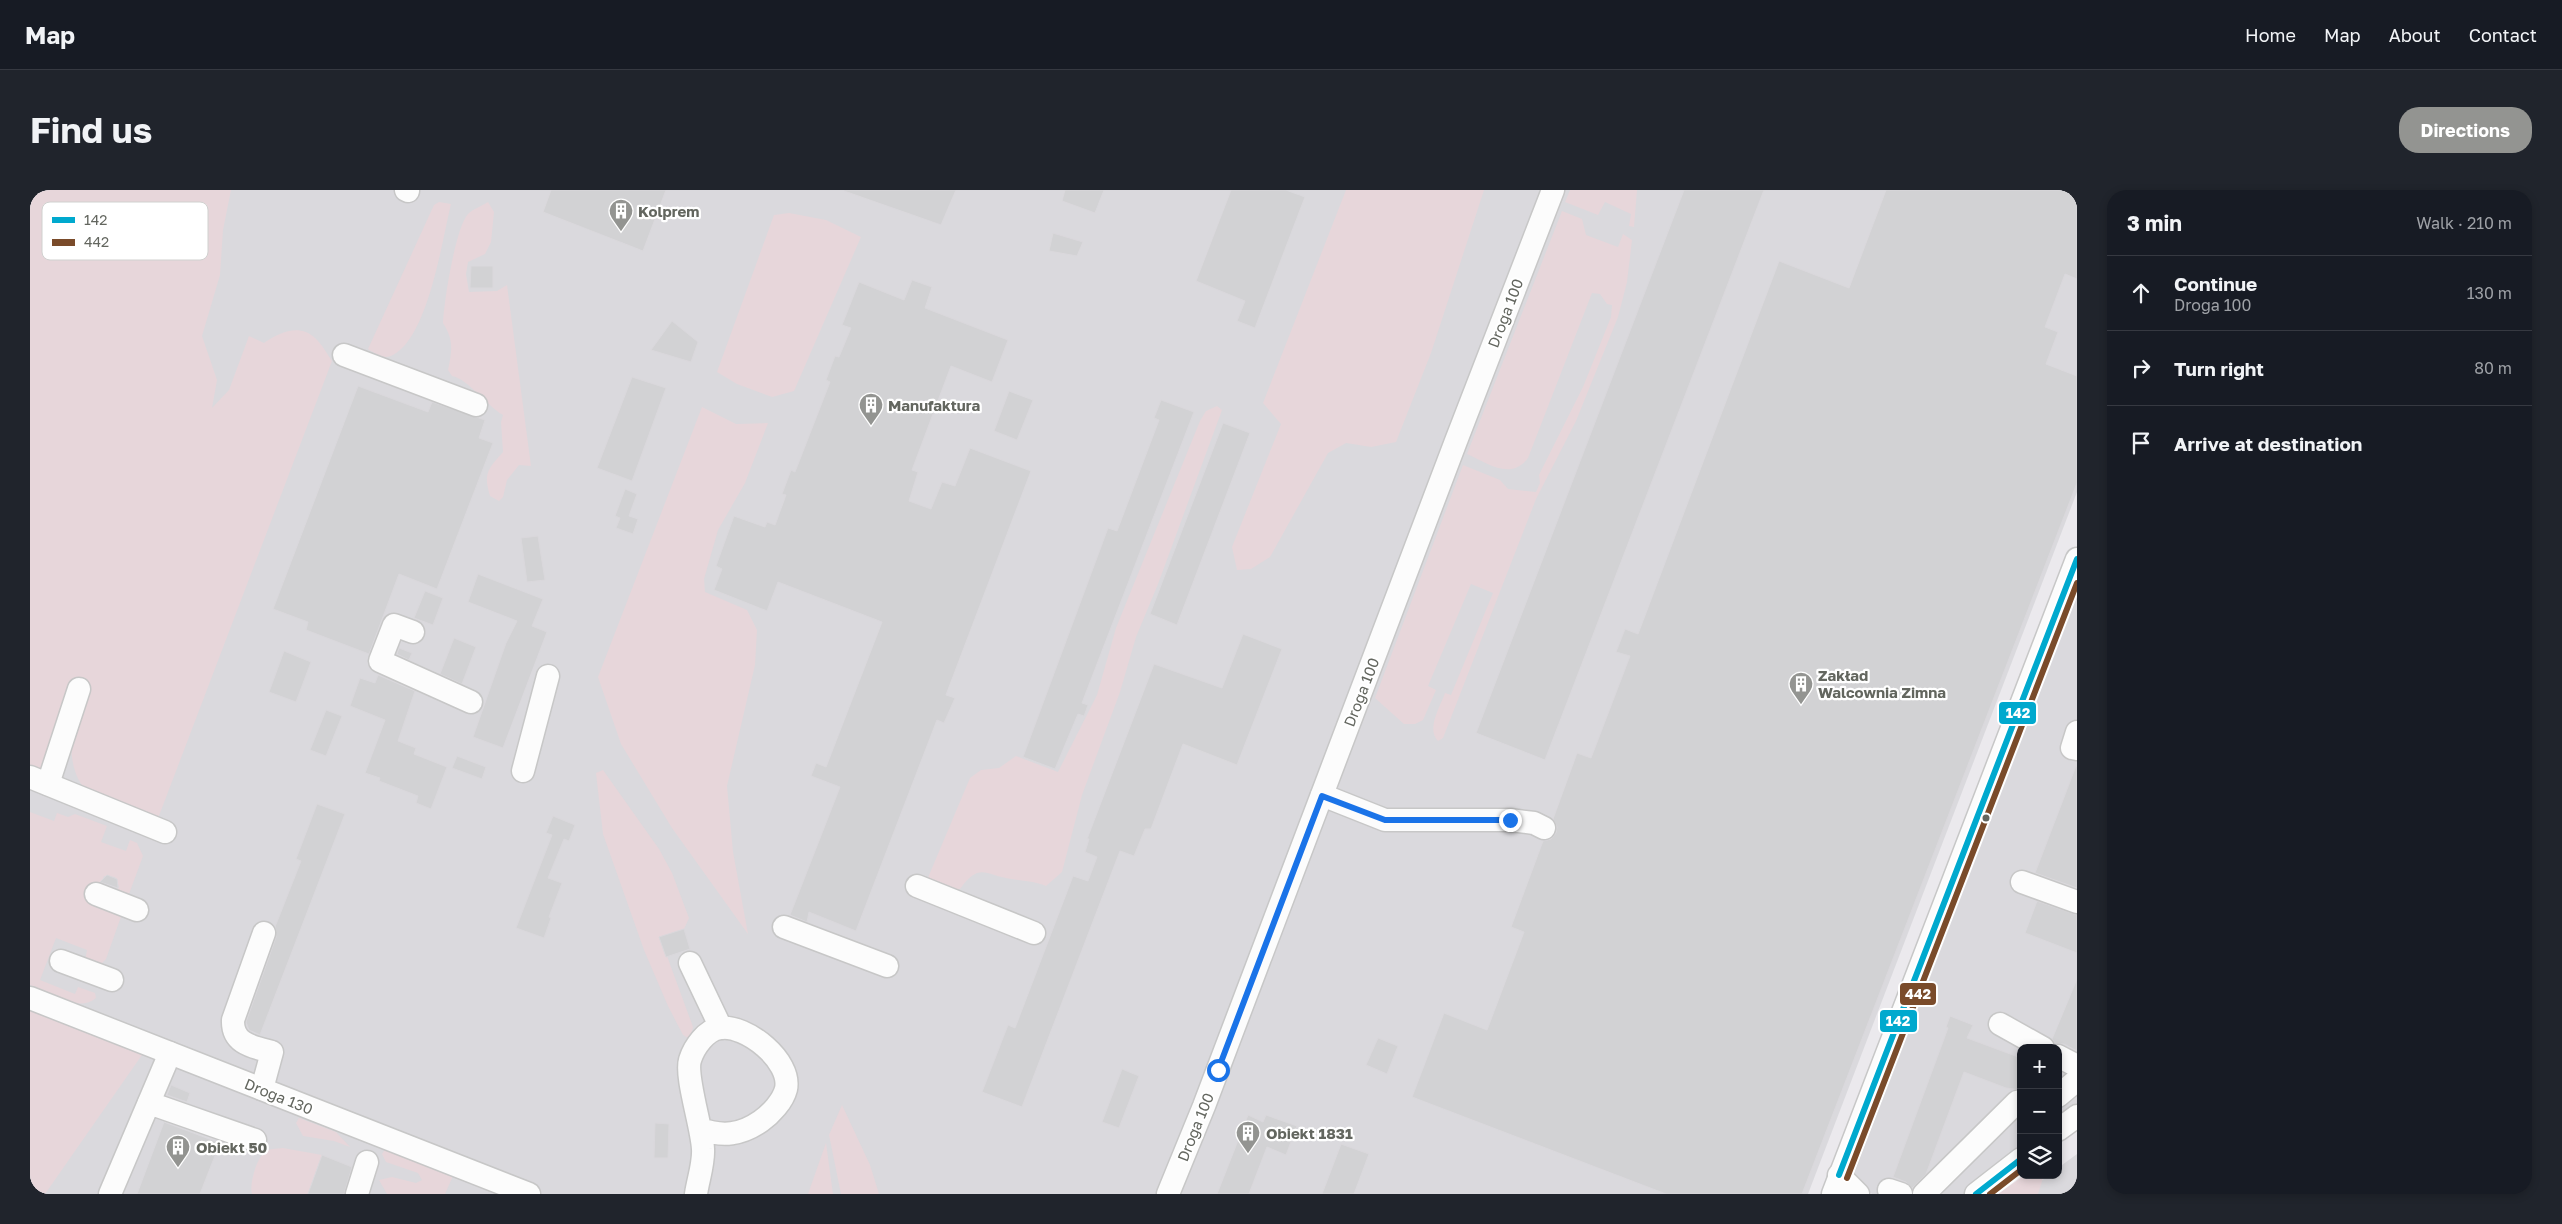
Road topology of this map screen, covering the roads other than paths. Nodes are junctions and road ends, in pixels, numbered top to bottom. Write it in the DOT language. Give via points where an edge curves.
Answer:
graph roads {
  1 [pos="1554,190"];
  2 [pos="344,355"];
  3 [pos="476,405"];
  4 [pos="2077,559"];
  5 [pos="413,632"];
  6 [pos="548,676"];
  7 [pos="80,689"];
  8 [pos="471,702"];
  9 [pos="2077,732"];
  10 [pos="2077,749"];
  11 [pos="523,771"];
  12 [pos="39,780"];
  13 [pos="1322,796"];
  14 [pos="1544,828"];
  15 [pos="165,832"];
  16 [pos="2022,882"];
  17 [pos="918,886"];
  18 [pos="96,894"];
  19 [pos="2077,902"];
  20 [pos="137,910"];
  21 [pos="784,927"];
  22 [pos="264,933"];
  23 [pos="1034,933"];
  24 [pos="61,961"];
  25 [pos="690,963"];
  26 [pos="887,966"];
  27 [pos="112,980"];
  28 [pos="30,998"];
  29 [pos="2000,1024"];
  30 [pos="720,1028"];
  31 [pos="2036,1044"];
  32 [pos="170,1053"];
  33 [pos="2062,1058"];
  34 [pos="2077,1066"];
  35 [pos="2077,1080"];
  36 [pos="262,1089"];
  37 [pos="2062,1093"];
  38 [pos="2017,1102"];
  39 [pos="149,1103"];
  40 [pos="700,1129"];
  41 [pos="254,1140"];
  42 [pos="367,1162"];
  43 [pos="2017,1163"];
  44 [pos="1836,1185"];
  45 [pos="110,1194"];
  46 [pos="357,1194"];
  47 [pos="529,1194"];
  48 [pos="696,1194"];
  49 [pos="1168,1194"];
  50 [pos="1858,1194"];
  51 [pos="1924,1194"];
  52 [pos="1976,1194"];
  1 -- 13 [label="street, Droga 100"];
  2 -- 3 [label="street"];
  4 -- 44 [label="street"];
  5 -- 8 [label="street" via="394,625 380,661"];
  6 -- 11 [label="street"];
  7 -- 12 [label="street"];
  9 -- 10 [label="street" via="2072,748"];
  12 -- 15 [label="street"];
  13 -- 14 [label="street" via="1385,820 1510,820 1534,823"];
  13 -- 49 [label="street, Droga 100"];
  16 -- 19 [label="street"];
  17 -- 23 [label="street"];
  18 -- 20 [label="street"];
  21 -- 26 [label="street"];
  22 -- 36 [label="street" via="232,1029 235,1036 248,1045 272,1052"];
  24 -- 27 [label="street"];
  25 -- 30 [label="street"];
  28 -- 32 [label="street, Droga 130"];
  29 -- 31 [label="street"];
  30 -- 40 [label="street" via="707,1034 696,1046 690,1060 688,1072"];
  30 -- 40 [label="street" via="735,1029 762,1043 784,1070 786,1088 779,1104 749,1129 717,1135"];
  32 -- 36 [label="street, Droga 130"];
  32 -- 39 [label="street"];
  33 -- 34 [label="street"];
  35 -- 37 [label="street"];
  36 -- 47 [label="street, Droga 130"];
  38 -- 51 [label="street"];
  39 -- 41 [label="street"];
  39 -- 45 [label="street"];
  40 -- 48 [label="street" via="703,1151"];
  42 -- 46 [label="street"];
  43 -- 52 [label="street"];
  44 -- 50 [label="street"];
}
